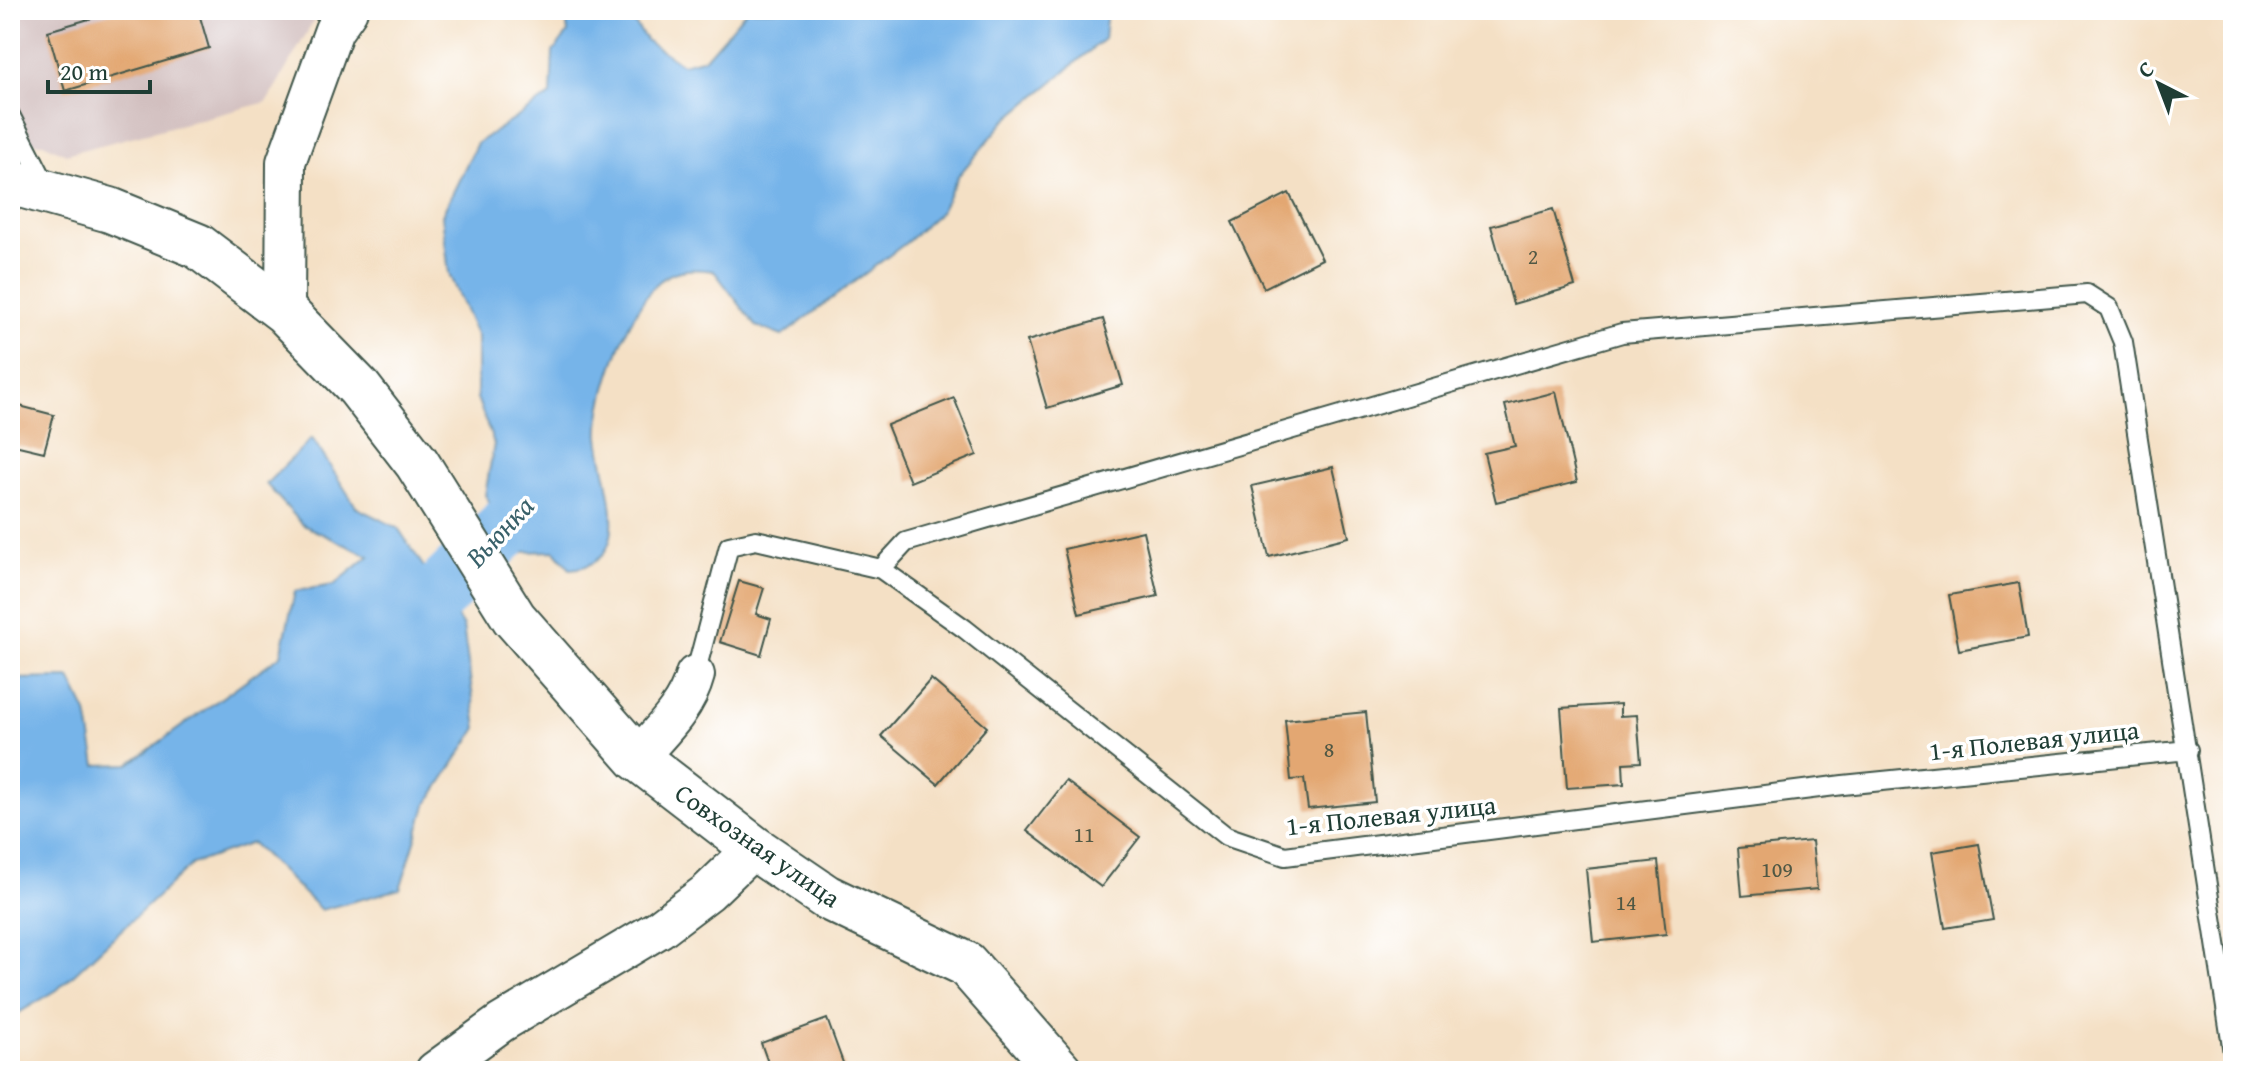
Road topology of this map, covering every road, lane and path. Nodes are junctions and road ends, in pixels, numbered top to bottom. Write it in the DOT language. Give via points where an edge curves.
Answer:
graph roads {
  1 [pos="348,10"];
  2 [pos="10,115"];
  3 [pos="30,187"];
  4 [pos="285,312"];
  5 [pos="881,569"];
  6 [pos="695,675"];
  7 [pos="2188,750"];
  8 [pos="637,758"];
  9 [pos="754,848"];
  10 [pos="2233,1053"];
  11 [pos="435,1071"];
  12 [pos="1060,1071"];
  1 -- 4 [label="street" via="334,30 286,162"];
  2 -- 3 [label="lane"];
  3 -- 4 [label="street, Совхозная улица" via="110,210 198,246"];
  4 -- 8 [label="street, Совхозная улица" via="359,388 417,463 514,618"];
  5 -- 6 [label="lane, 1-я Полевая улица" via="756,540 729,546"];
  5 -- 7 [label="lane, 1-я Полевая улица" via="1226,836 1285,856 1843,785"];
  5 -- 7 [label="lane" via="906,542 1622,333 2087,294 2109,308 2123,342"];
  6 -- 8 [label="street" via="690,694"];
  7 -- 10 [label="lane"];
  8 -- 9 [label="street, Совхозная улица"];
  9 -- 11 [label="street" via="659,929 501,1023"];
  9 -- 12 [label="street, Совхозная улица" via="826,897 966,964"];
}
